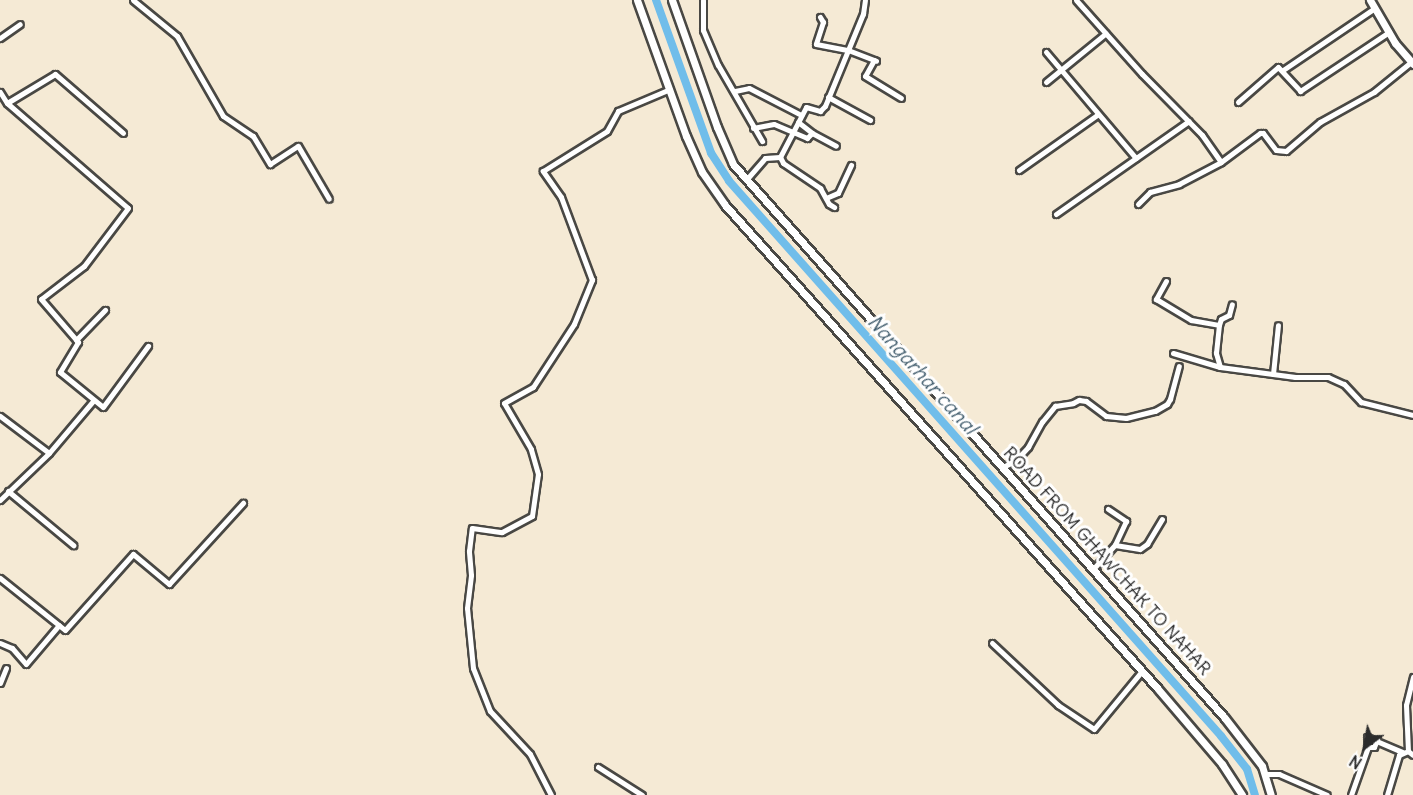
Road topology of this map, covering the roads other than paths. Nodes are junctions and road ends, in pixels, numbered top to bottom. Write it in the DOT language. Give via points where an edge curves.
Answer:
graph roads {
  1 [pos="133,0"];
  2 [pos="637,0"];
  3 [pos="672,0"];
  4 [pos="703,0"];
  5 [pos="865,0"];
  6 [pos="1076,0"];
  7 [pos="1370,0"];
  8 [pos="1375,8"];
  9 [pos="820,17"];
  10 [pos="20,24"];
  11 [pos="1389,32"];
  12 [pos="1106,33"];
  13 [pos="0,38"];
  14 [pos="848,50"];
  15 [pos="1046,52"];
  16 [pos="1412,63"];
  17 [pos="1061,69"];
  18 [pos="1283,70"];
  19 [pos="1046,82"];
  20 [pos="670,89"];
  21 [pos="0,92"];
  22 [pos="735,92"];
  23 [pos="828,97"];
  24 [pos="901,98"];
  25 [pos="1238,102"];
  26 [pos="7,103"];
  27 [pos="801,115"];
  28 [pos="1097,115"];
  29 [pos="870,120"];
  30 [pos="1189,121"];
  31 [pos="798,122"];
  32 [pos="753,128"];
  33 [pos="123,133"];
  34 [pos="812,133"];
  35 [pos="793,134"];
  36 [pos="762,141"];
  37 [pos="836,147"];
  38 [pos="780,157"];
  39 [pos="1136,158"];
  40 [pos="1221,162"];
  41 [pos="851,165"];
  42 [pos="1019,170"];
  43 [pos="746,180"];
  44 [pos="826,198"];
  45 [pos="328,200"];
  46 [pos="1138,204"];
  47 [pos="834,207"];
  48 [pos="1056,214"];
  49 [pos="1166,281"];
  50 [pos="1232,304"];
  51 [pos="105,310"];
  52 [pos="1219,325"];
  53 [pos="1278,325"];
  54 [pos="76,340"];
  55 [pos="148,346"];
  56 [pos="1173,353"];
  57 [pos="1179,366"];
  58 [pos="1220,367"];
  59 [pos="1273,374"];
  60 [pos="93,401"];
  61 [pos="1413,415"];
  62 [pos="0,416"];
  63 [pos="49,453"];
  64 [pos="1003,467"];
  65 [pos="8,491"];
  66 [pos="0,500"];
  67 [pos="243,503"];
  68 [pos="1108,509"];
  69 [pos="1162,519"];
  70 [pos="73,545"];
  71 [pos="1115,545"];
  72 [pos="1094,567"];
  73 [pos="0,578"];
  74 [pos="59,625"];
  75 [pos="0,643"];
  76 [pos="992,643"];
  77 [pos="6,668"];
  78 [pos="1142,671"];
  79 [pos="1413,677"];
  80 [pos="0,682"];
  81 [pos="1377,740"];
  82 [pos="1368,747"];
  83 [pos="1408,753"];
  84 [pos="598,767"];
  85 [pos="1267,774"];
  86 [pos="1311,792"];
  87 [pos="550,795"];
  88 [pos="642,795"];
  89 [pos="1242,795"];
  90 [pos="1271,795"];
  91 [pos="1327,795"];
  92 [pos="1352,795"];
  93 [pos="1387,795"];
  1 -- 45 [label="street" via="177,36 223,116 254,136 270,164 298,146"];
  2 -- 20 [label="street"];
  3 -- 43 [label="street, ROAD FROM GHAWCHAK TO NAHAR" via="717,127"];
  4 -- 22 [label="street" via="703,30"];
  5 -- 14 [label="street"];
  6 -- 12 [label="street"];
  7 -- 8 [label="street"];
  8 -- 11 [label="street"];
  8 -- 18 [label="street"];
  9 -- 14 [label="street" via="823,22 816,44"];
  10 -- 13 [label="street"];
  11 -- 16 [label="street"];
  11 -- 18 [label="street" via="1300,91"];
  12 -- 17 [label="street"];
  12 -- 30 [label="street"];
  14 -- 23 [label="street"];
  14 -- 24 [label="street" via="875,61 865,76"];
  15 -- 17 [label="street"];
  16 -- 40 [label="street" via="1374,92 1320,122 1286,151 1276,150 1260,133"];
  17 -- 19 [label="street"];
  17 -- 28 [label="street"];
  18 -- 25 [label="street" via="1278,67"];
  20 -- 78 [label="street" via="702,172 725,205"];
  20 -- 87 [label="street" via="618,111 607,131 543,171 561,197 592,280 574,324 533,387 504,403 531,449 538,474 532,516 502,532 472,528 467,608 472,668 490,711 530,754"];
  21 -- 26 [label="street"];
  22 -- 27 [label="street" via="749,88"];
  22 -- 32 [label="street"];
  23 -- 27 [label="street" via="820,111 806,107"];
  23 -- 29 [label="street"];
  26 -- 33 [label="street" via="55,74"];
  26 -- 54 [label="street" via="128,208 84,267 41,300"];
  27 -- 31 [label="street"];
  28 -- 39 [label="street"];
  28 -- 42 [label="street"];
  30 -- 39 [label="street"];
  30 -- 40 [label="street"];
  31 -- 34 [label="street"];
  31 -- 35 [label="street"];
  32 -- 35 [label="street" via="774,124"];
  32 -- 36 [label="street"];
  34 -- 35 [label="street" via="807,138"];
  34 -- 37 [label="street"];
  35 -- 38 [label="street"];
  38 -- 43 [label="street" via="765,158"];
  38 -- 44 [label="street" via="820,188"];
  39 -- 48 [label="street"];
  40 -- 46 [label="street" via="1179,184 1150,192"];
  41 -- 44 [label="street" via="838,193"];
  43 -- 64 [label="street, ROAD FROM GHAWCHAK TO NAHAR"];
  44 -- 47 [label="street"];
  49 -- 52 [label="street" via="1156,299 1191,320"];
  50 -- 52 [label="street" via="1229,315"];
  51 -- 54 [label="street"];
  52 -- 58 [label="street" via="1216,353"];
  53 -- 59 [label="street"];
  54 -- 60 [label="street" via="78,344 59,370"];
  55 -- 60 [label="street" via="104,407"];
  56 -- 58 [label="street"];
  57 -- 64 [label="street" via="1170,399 1155,411 1126,418 1106,416 1086,401 1055,406 1028,447"];
  58 -- 59 [label="street"];
  59 -- 61 [label="street" via="1329,377 1344,384 1360,402"];
  60 -- 63 [label="street"];
  62 -- 63 [label="street"];
  63 -- 65 [label="street"];
  64 -- 72 [label="street, ROAD FROM GHAWCHAK TO NAHAR"];
  65 -- 66 [label="street"];
  65 -- 70 [label="street"];
  67 -- 74 [label="street" via="171,583 166,583 133,554 66,630"];
  68 -- 71 [label="street" via="1126,521"];
  69 -- 71 [label="street" via="1140,549"];
  71 -- 72 [label="street"];
  72 -- 85 [label="street, ROAD FROM GHAWCHAK TO NAHAR" via="1224,717"];
  73 -- 74 [label="street"];
  74 -- 75 [label="street" via="26,664 12,648"];
  76 -- 78 [label="street" via="1058,705 1094,729"];
  77 -- 80 [label="street"];
  78 -- 89 [label="street" via="1222,764"];
  79 -- 83 [label="street" via="1406,705"];
  81 -- 82 [label="street" via="1374,747"];
  81 -- 82 [label="street" via="1367,737"];
  81 -- 83 [label="street"];
  82 -- 92 [label="street"];
  83 -- 93 [label="street"];
  84 -- 88 [label="street"];
  85 -- 86 [label="street" via="1279,774"];
  85 -- 90 [label="street, ROAD FROM GHAWCHAK TO NAHAR"];
  86 -- 91 [label="street"];
}
